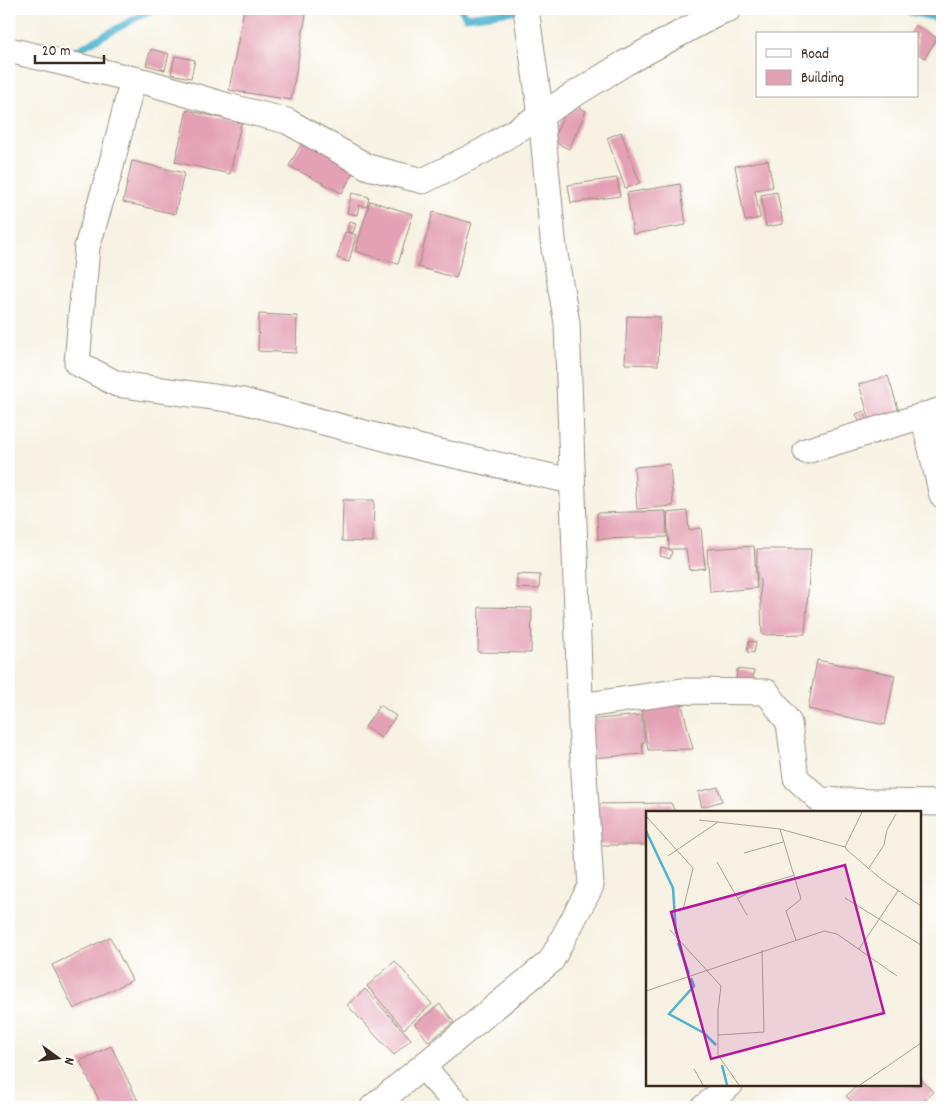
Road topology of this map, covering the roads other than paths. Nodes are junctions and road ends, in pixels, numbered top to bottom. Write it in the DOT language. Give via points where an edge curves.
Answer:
graph roads {
  1 [pos="526,9"];
  2 [pos="729,9"];
  3 [pos="9,52"];
  4 [pos="133,79"];
  5 [pos="540,116"];
  6 [pos="933,413"];
  7 [pos="806,451"];
  8 [pos="571,481"];
  9 [pos="942,495"];
  10 [pos="580,706"];
  11 [pos="942,802"];
  12 [pos="423,1067"];
  13 [pos="729,1086"];
  14 [pos="373,1107"];
  15 [pos="459,1107"];
  16 [pos="704,1107"];
  1 -- 5 [label="street"];
  2 -- 5 [label="street" via="624,63"];
  3 -- 4 [label="street"];
  4 -- 5 [label="street" via="287,121 368,167 422,181 483,151"];
  4 -- 8 [label="street" via="87,247 77,363 117,384 242,401 422,448"];
  5 -- 8 [label="street" via="554,248 567,324"];
  6 -- 7 [label="street"];
  6 -- 9 [label="street"];
  8 -- 10 [label="street"];
  10 -- 11 [label="street" via="682,691 767,692 789,723 796,778 820,800"];
  10 -- 12 [label="street" via="591,886 551,961"];
  12 -- 14 [label="street"];
  12 -- 15 [label="street"];
  13 -- 16 [label="street"];
}
